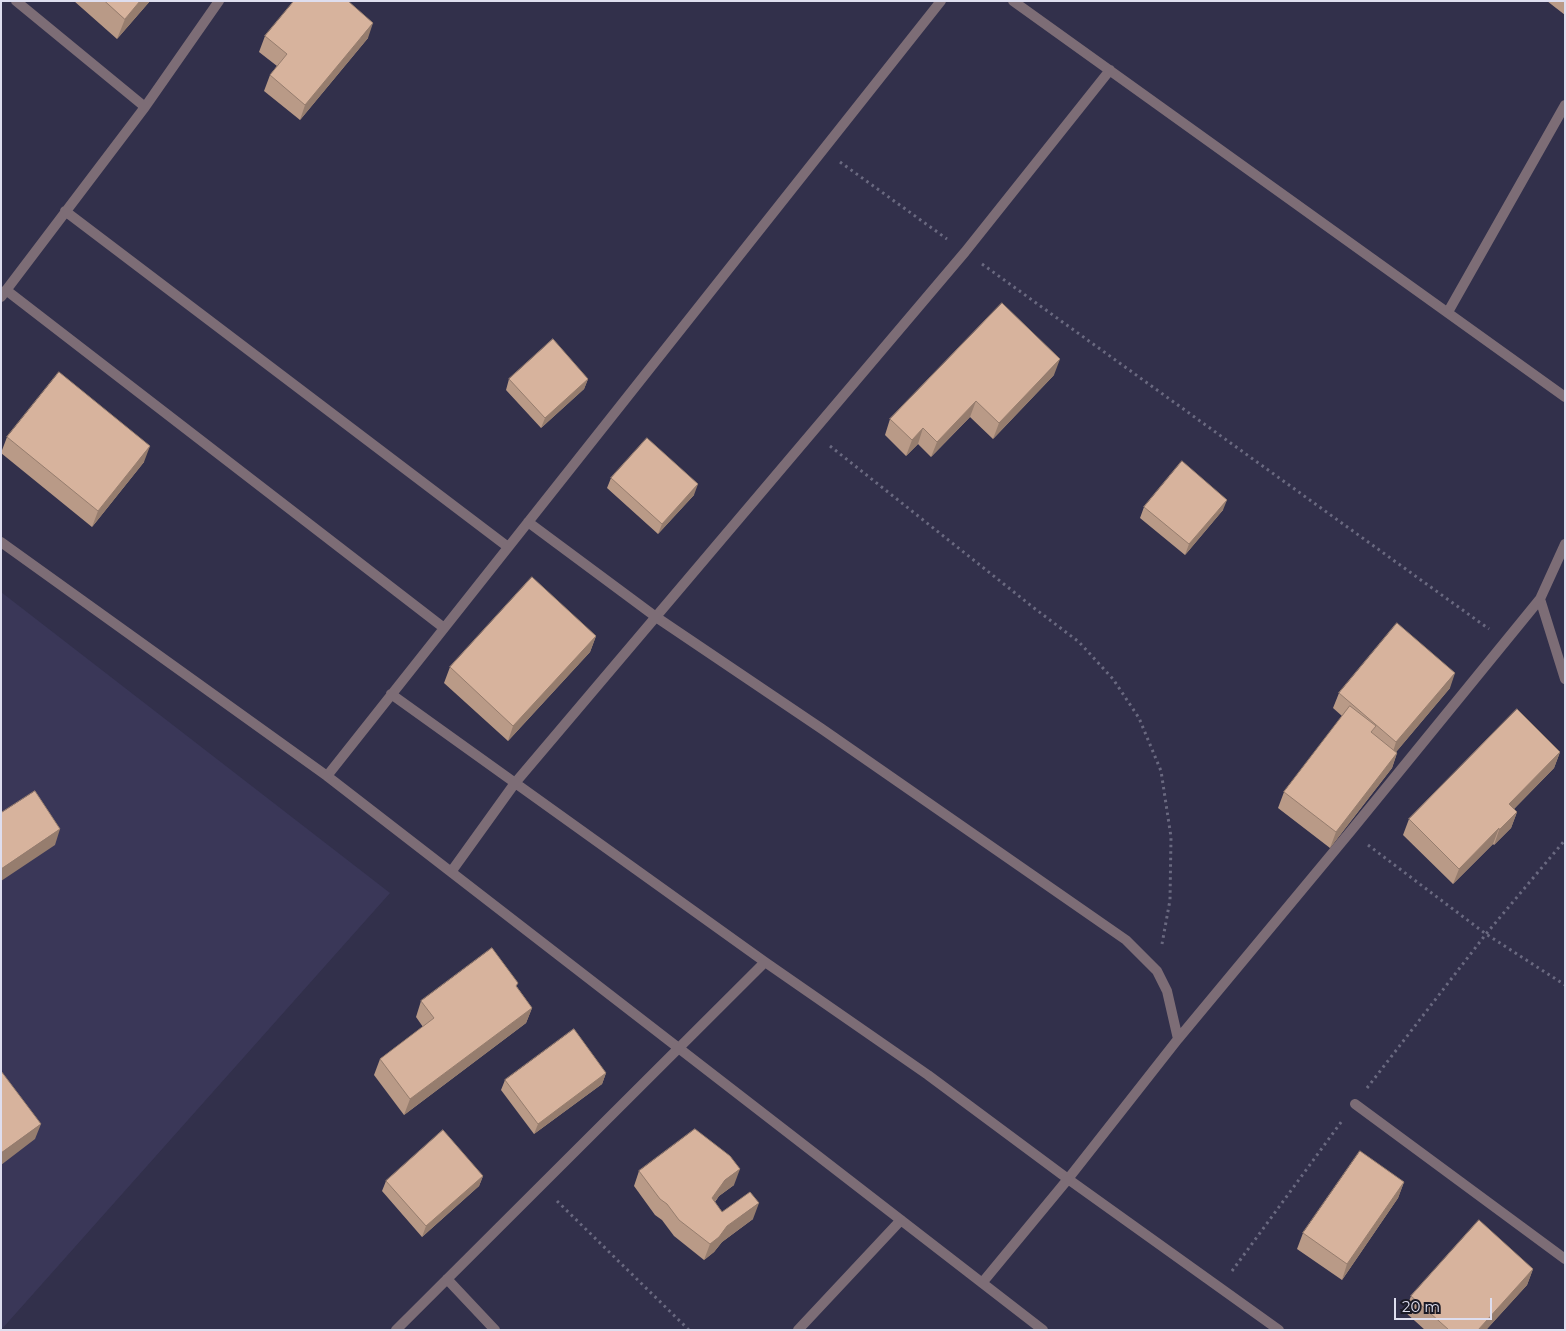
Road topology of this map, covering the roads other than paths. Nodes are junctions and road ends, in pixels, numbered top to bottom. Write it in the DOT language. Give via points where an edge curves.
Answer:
graph roads {
  1 [pos="16,1"];
  2 [pos="219,1"];
  3 [pos="940,1"];
  4 [pos="1013,1"];
  5 [pos="1110,70"];
  6 [pos="1565,105"];
  7 [pos="145,106"];
  8 [pos="66,211"];
  9 [pos="4,293"];
  10 [pos="1448,312"];
  11 [pos="1565,397"];
  12 [pos="528,522"];
  13 [pos="1,542"];
  14 [pos="1565,544"];
  15 [pos="508,547"];
  16 [pos="1540,599"];
  17 [pos="656,617"];
  18 [pos="444,628"];
  19 [pos="1565,679"];
  20 [pos="391,694"];
  21 [pos="327,776"];
  22 [pos="515,783"];
  23 [pos="451,872"];
  24 [pos="765,962"];
  25 [pos="1178,1039"];
  26 [pos="678,1048"];
  27 [pos="1355,1104"];
  28 [pos="1068,1179"];
  29 [pos="901,1220"];
  30 [pos="1565,1259"];
  31 [pos="447,1279"];
  32 [pos="982,1283"];
  33 [pos="396,1330"];
  34 [pos="495,1330"];
  35 [pos="798,1330"];
  36 [pos="1043,1330"];
  37 [pos="1279,1330"];
  1 -- 7 [label="street"];
  2 -- 7 [label="street"];
  3 -- 12 [label="street"];
  4 -- 5 [label="street"];
  5 -- 10 [label="street"];
  5 -- 17 [label="street" via="965,252"];
  6 -- 10 [label="street"];
  7 -- 8 [label="street"];
  8 -- 9 [label="street"];
  8 -- 15 [label="street"];
  9 -- 18 [label="street"];
  10 -- 11 [label="street"];
  12 -- 15 [label="street"];
  12 -- 17 [label="street"];
  13 -- 21 [label="street"];
  14 -- 16 [label="street"];
  15 -- 18 [label="street"];
  16 -- 19 [label="street"];
  16 -- 25 [label="street"];
  17 -- 22 [label="street"];
  17 -- 25 [label="street" via="1126,940 1157,972 1167,991"];
  18 -- 20 [label="street"];
  20 -- 21 [label="street"];
  20 -- 22 [label="street"];
  21 -- 23 [label="street"];
  22 -- 23 [label="street"];
  22 -- 24 [label="street"];
  23 -- 26 [label="street"];
  24 -- 26 [label="street"];
  24 -- 28 [label="street" via="928,1075"];
  25 -- 28 [label="street"];
  26 -- 29 [label="street"];
  26 -- 31 [label="street"];
  27 -- 30 [label="street"];
  28 -- 32 [label="street"];
  28 -- 37 [label="street"];
  29 -- 32 [label="street"];
  29 -- 35 [label="street"];
  31 -- 33 [label="street"];
  31 -- 34 [label="street"];
  32 -- 36 [label="street"];
}
